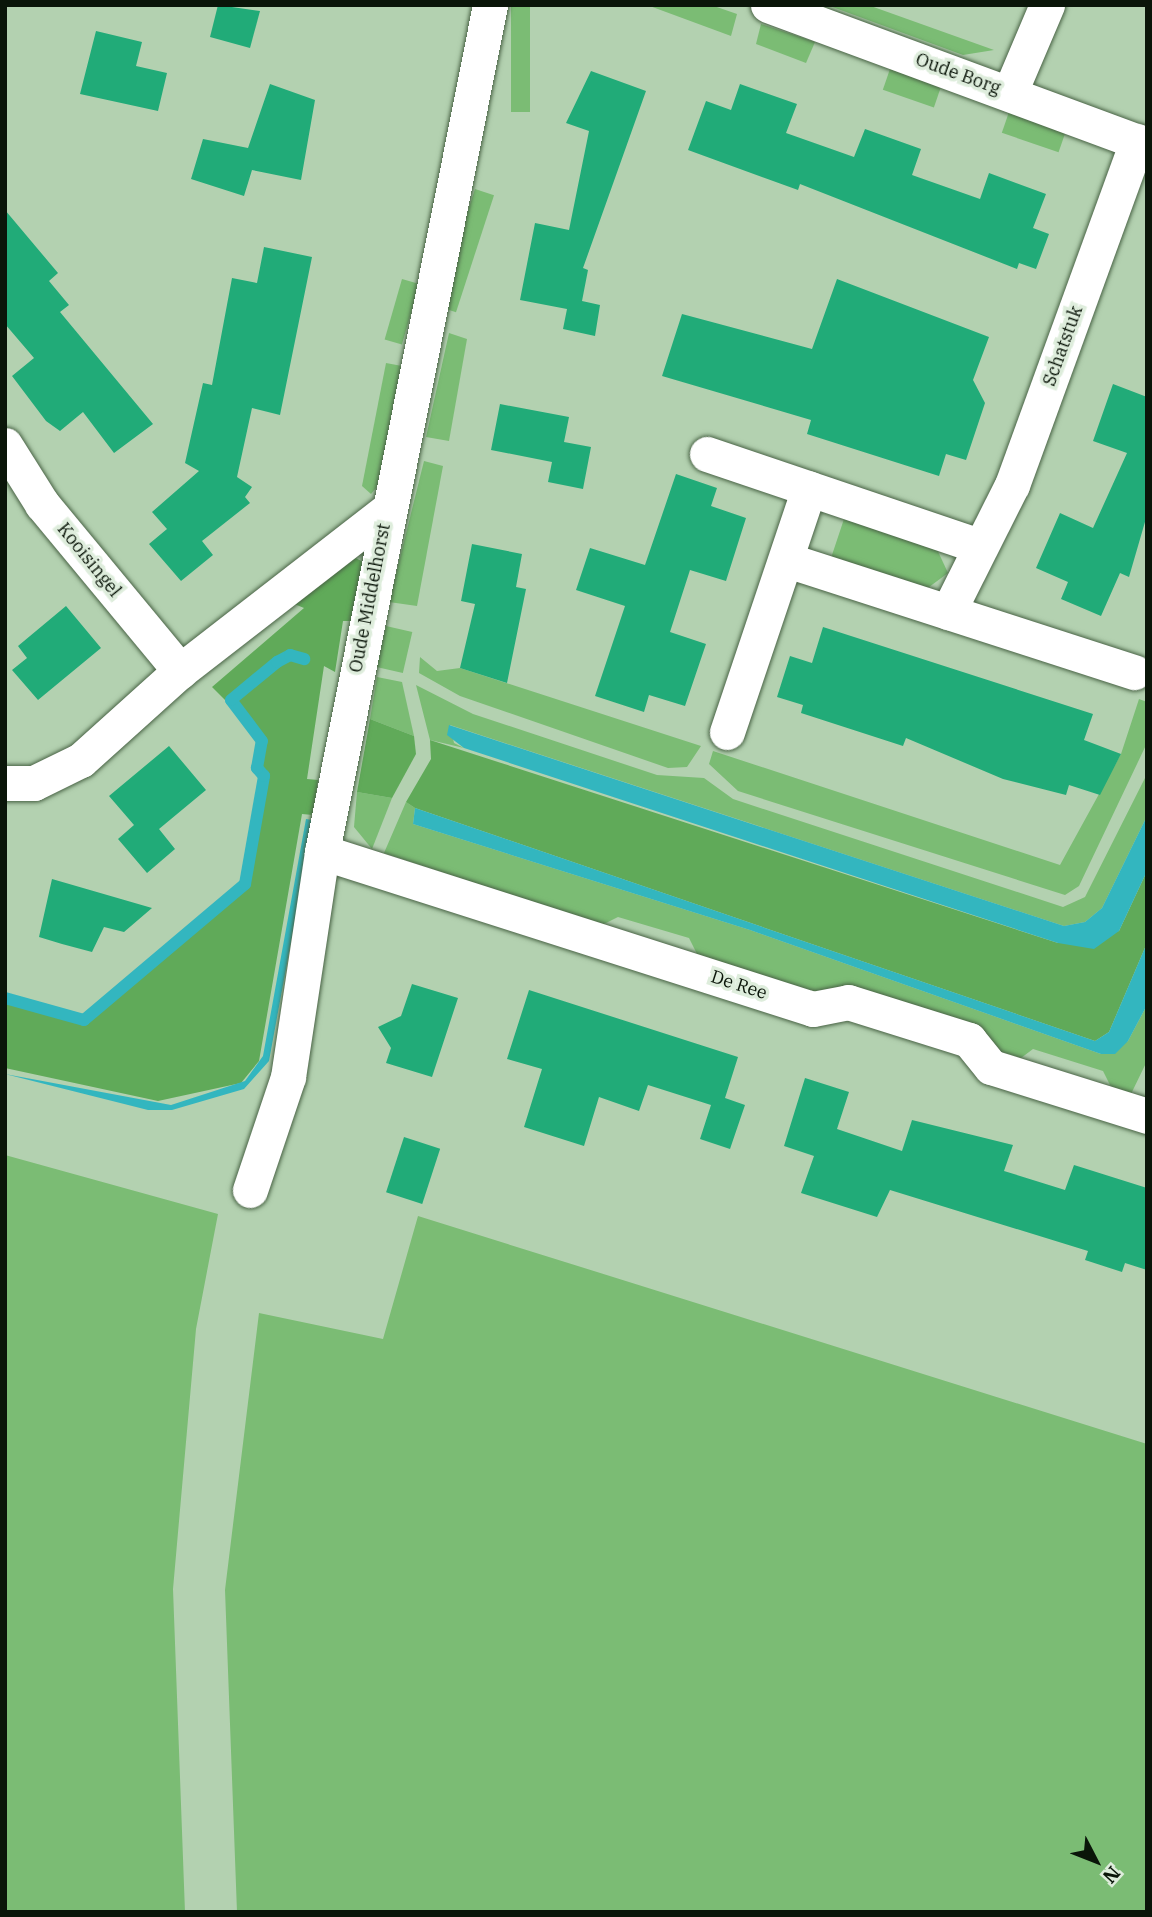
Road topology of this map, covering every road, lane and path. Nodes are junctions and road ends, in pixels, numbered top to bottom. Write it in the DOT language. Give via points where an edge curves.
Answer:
graph roads {
  1 [pos="490,5"];
  2 [pos="768,5"];
  3 [pos="1047,5"];
  4 [pos="1010,92"];
  5 [pos="1142,143"];
  6 [pos="5,445"];
  7 [pos="707,454"];
  8 [pos="809,488"];
  9 [pos="386,511"];
  10 [pos="976,545"];
  11 [pos="787,560"];
  12 [pos="947,612"];
  13 [pos="180,671"];
  14 [pos="1133,672"];
  15 [pos="727,732"];
  16 [pos="5,783"];
  17 [pos="322,852"];
  18 [pos="1147,1116"];
  19 [pos="250,1190"];
  1 -- 9 [label="street, Oude Middelhorst"];
  2 -- 4 [label="street, Oude Borg"];
  3 -- 4 [label="street"];
  4 -- 5 [label="street, Oude Borg"];
  5 -- 10 [label="street, Schatstuk" via="1012,485"];
  6 -- 13 [label="street, Kooisingel" via="42,504"];
  7 -- 8 [label="street"];
  8 -- 10 [label="street"];
  8 -- 11 [label="street"];
  9 -- 13 [label="street"];
  9 -- 17 [label="street, Oude Middelhorst"];
  10 -- 12 [label="street, Schatstuk"];
  11 -- 12 [label="street"];
  11 -- 15 [label="street"];
  12 -- 14 [label="street"];
  13 -- 16 [label="street" via="81,760 34,782"];
  17 -- 18 [label="street, De Ree" via="813,1009 848,1002 969,1040 991,1067"];
  17 -- 19 [label="street, Oude Middelhorst" via="288,1077"];
}
